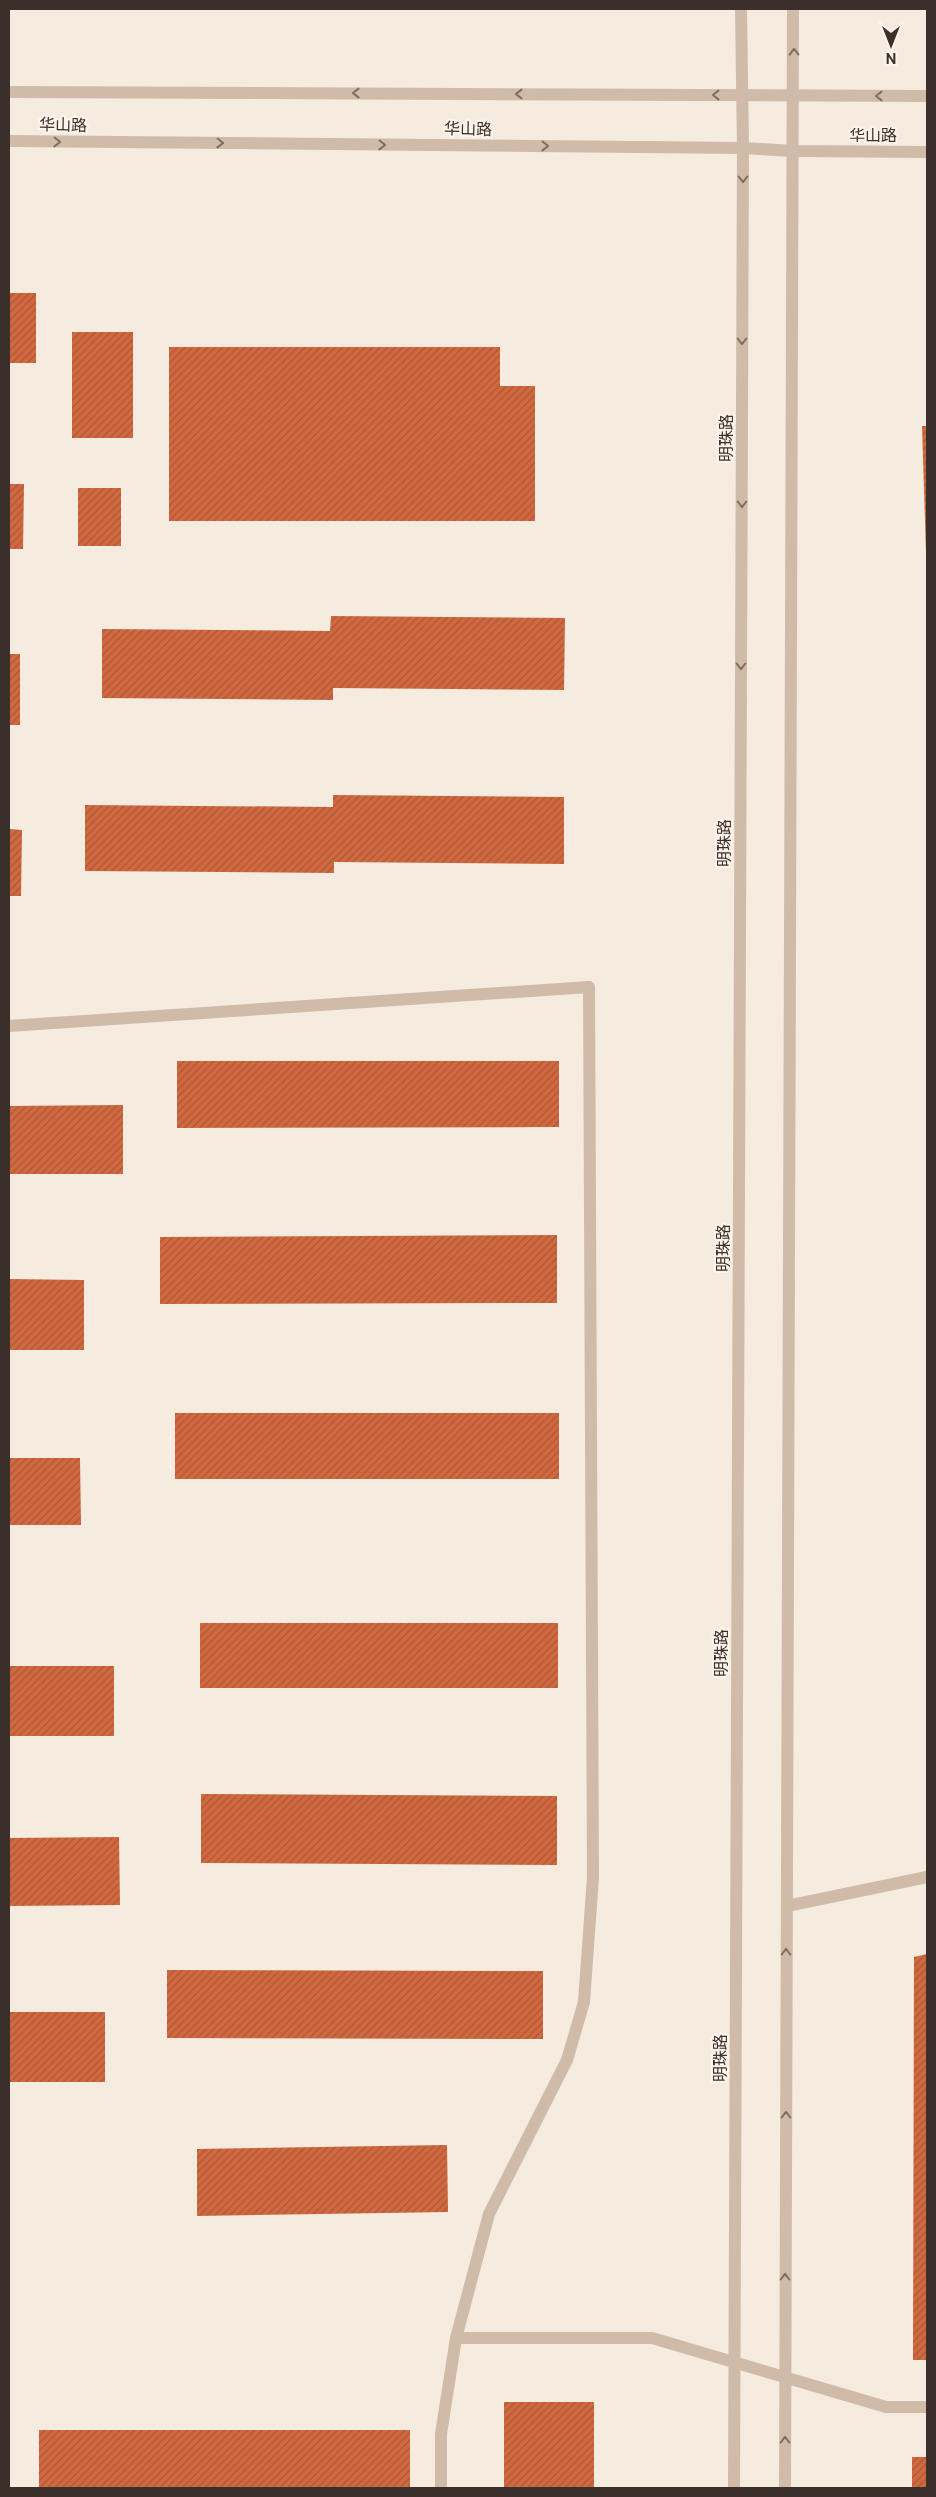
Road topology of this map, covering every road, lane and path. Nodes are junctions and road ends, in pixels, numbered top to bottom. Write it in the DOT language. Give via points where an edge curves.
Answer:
graph roads {
  1 [pos="741,9"];
  2 [pos="793,9"];
  3 [pos="9,92"];
  4 [pos="743,95"];
  5 [pos="794,95"];
  6 [pos="927,96"];
  7 [pos="9,141"];
  8 [pos="743,148"];
  9 [pos="794,151"];
  10 [pos="927,152"];
  11 [pos="9,1026"];
  12 [pos="927,1877"];
  13 [pos="787,1906"];
  14 [pos="456,2338"];
  15 [pos="735,2363"];
  16 [pos="785,2377"];
  17 [pos="927,2407"];
  18 [pos="441,2488"];
  19 [pos="734,2488"];
  20 [pos="784,2488"];
  1 -- 4 [label="street, 明珠路"];
  5 -- 2 [label="street, one-way"];
  4 -- 3 [label="street, 华山路, one-way"];
  4 -- 5 [label="street, 华山路"];
  4 -- 8 [label="street, 明珠路"];
  6 -- 5 [label="street, 华山路, one-way"];
  5 -- 9 [label="street"];
  7 -- 8 [label="street, 华山路, one-way"];
  8 -- 9 [label="street, 华山路"];
  8 -- 15 [label="street, 明珠路, one-way"];
  9 -- 10 [label="street, 华山路"];
  9 -- 13 [label="street"];
  11 -- 14 [label="street" via="589,987 593,1877 584,2002 567,2060 489,2214"];
  12 -- 13 [label="street"];
  16 -- 13 [label="street, one-way"];
  14 -- 15 [label="street" via="652,2338"];
  14 -- 18 [label="street" via="441,2434"];
  15 -- 16 [label="street"];
  15 -- 19 [label="street, 明珠路"];
  16 -- 17 [label="street" via="886,2407"];
  20 -- 16 [label="street, one-way"];
}
